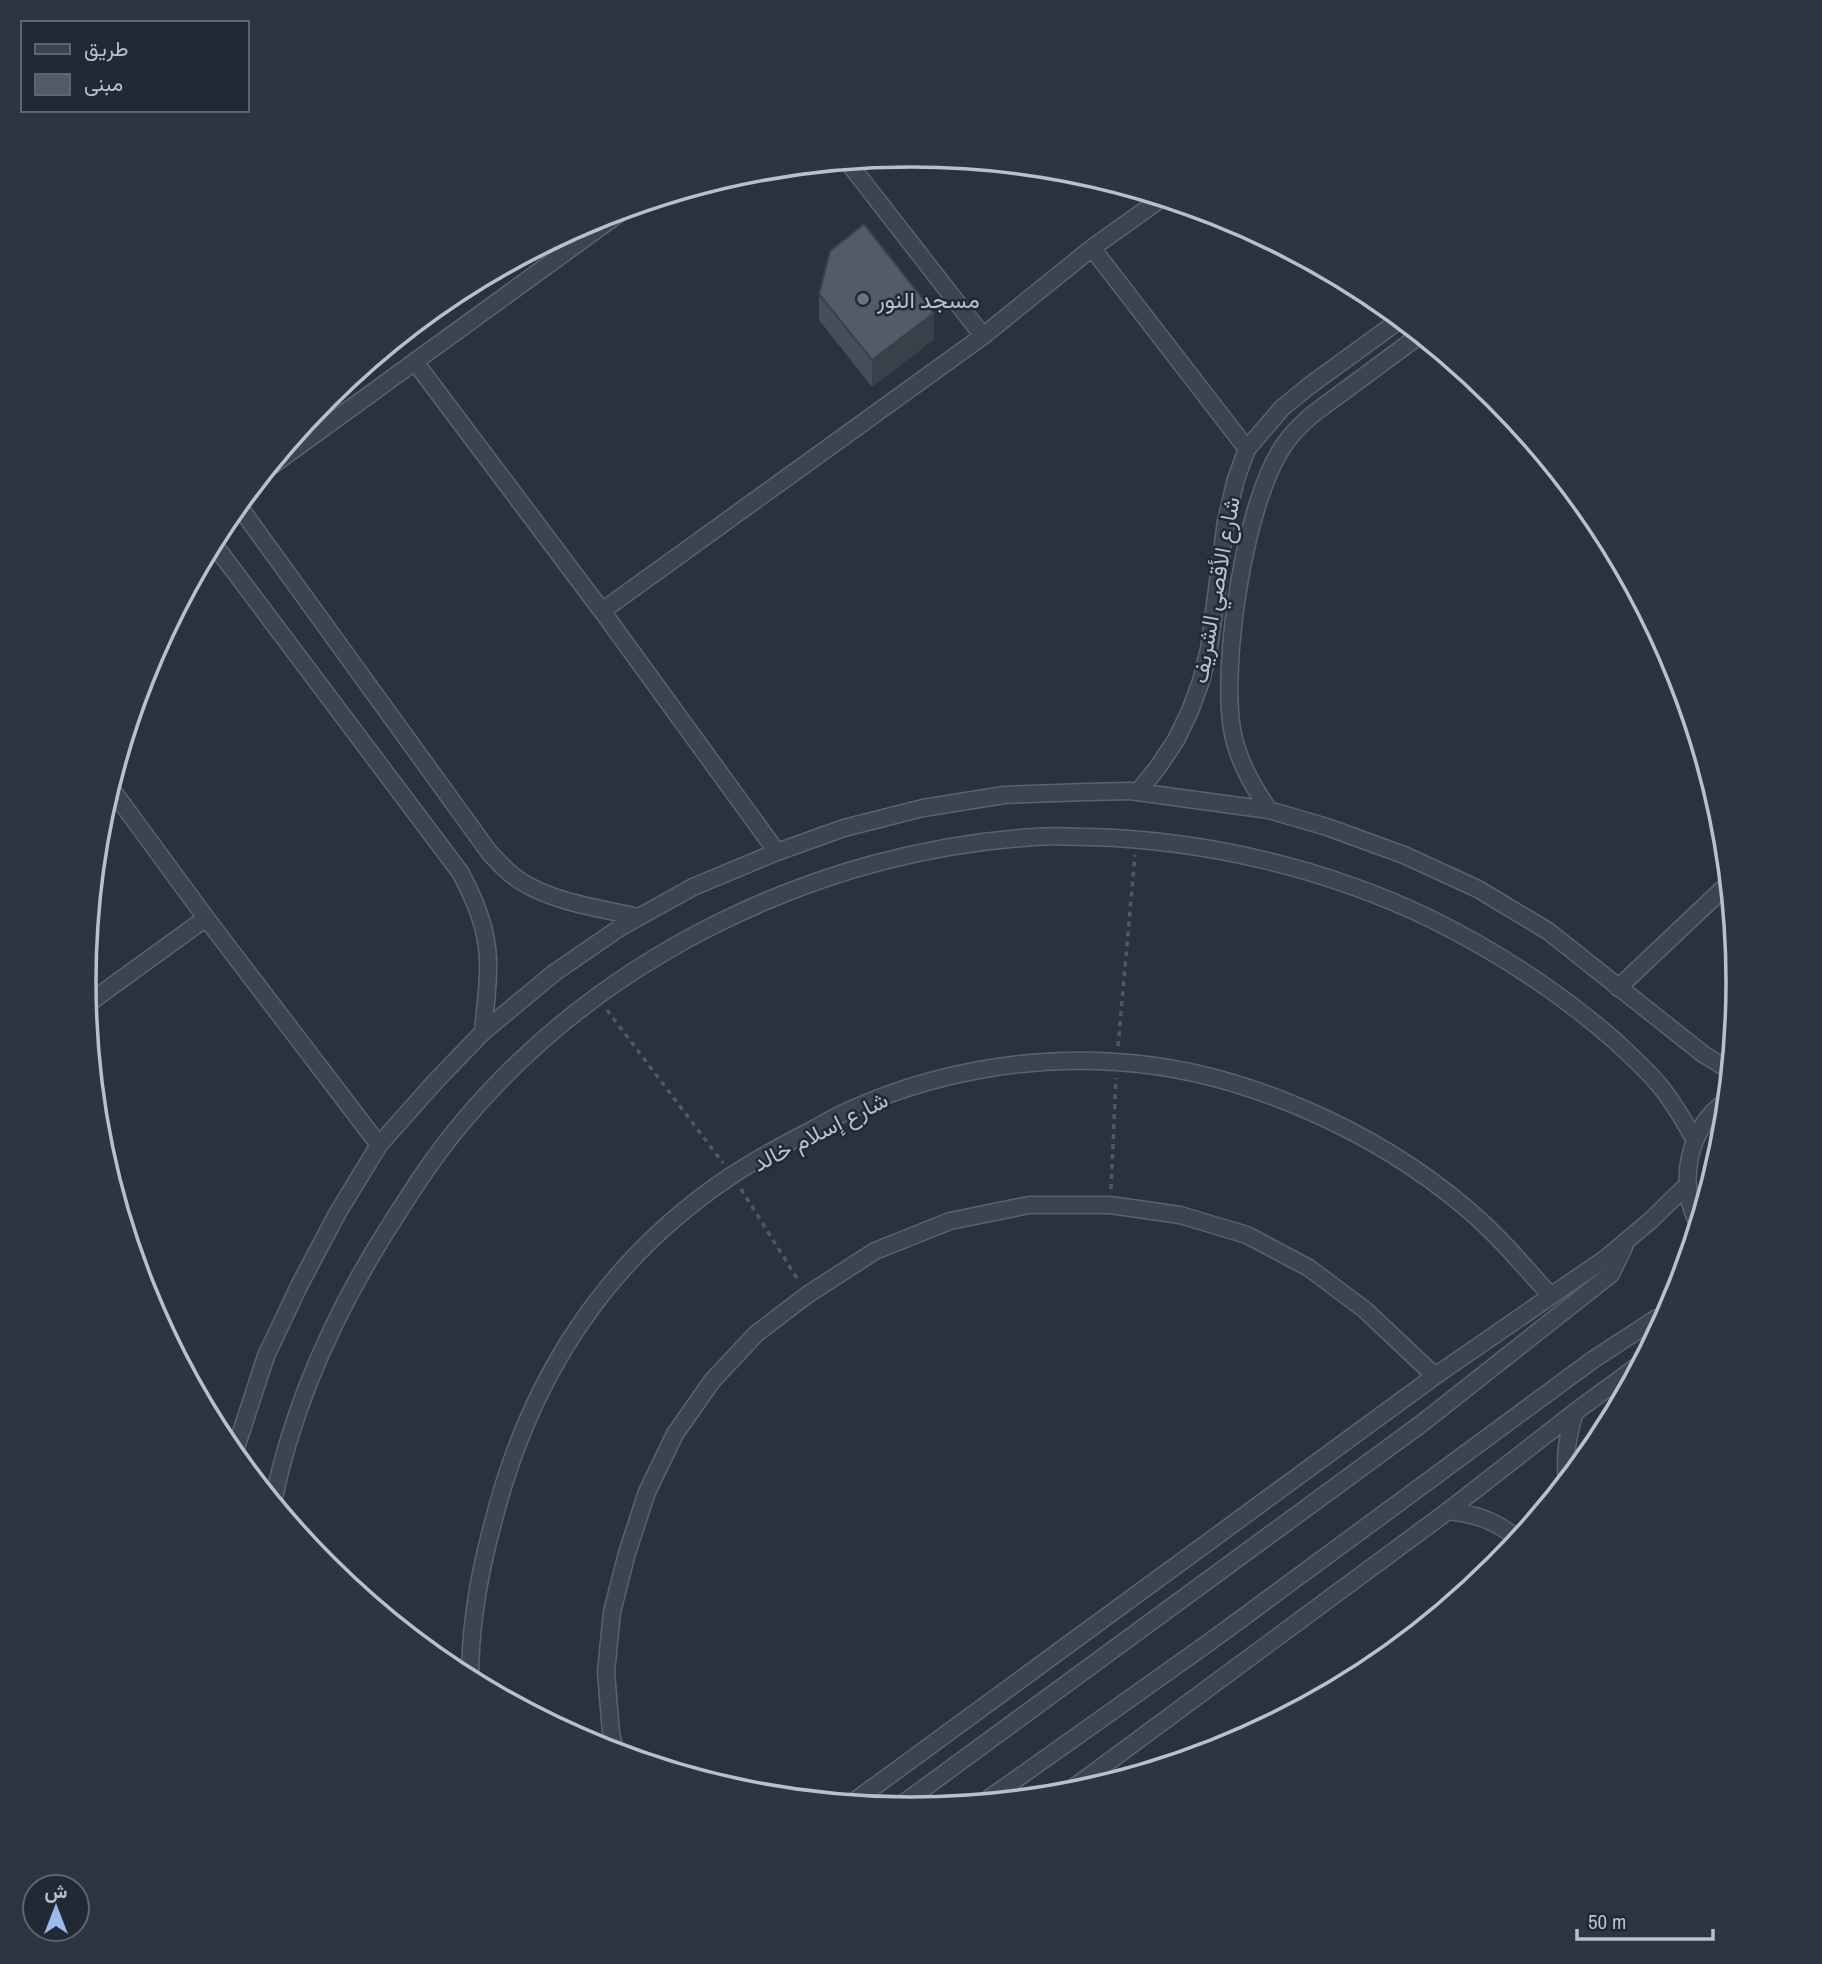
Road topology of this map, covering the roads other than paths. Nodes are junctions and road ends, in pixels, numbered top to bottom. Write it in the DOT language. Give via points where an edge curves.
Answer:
graph roads {
  1 [pos="854,169"];
  2 [pos="1149,203"];
  3 [pos="595,231"];
  4 [pos="1092,248"];
  5 [pos="1392,325"];
  6 [pos="983,336"];
  7 [pos="1413,340"];
  8 [pos="415,362"];
  9 [pos="295,449"];
  10 [pos="1247,449"];
  11 [pos="245,514"];
  12 [pos="220,551"];
  13 [pos="602,611"];
  14 [pos="1138,792"];
  15 [pos="118,798"];
  16 [pos="1269,810"];
  17 [pos="777,852"];
  18 [pos="1720,891"];
  19 [pos="638,917"];
  20 [pos="206,918"];
  21 [pos="1618,988"];
  22 [pos="97,997"];
  23 [pos="483,1032"];
  24 [pos="1721,1065"];
  25 [pos="1715,1112"];
  26 [pos="1695,1140"];
  27 [pos="379,1146"];
  28 [pos="1686,1185"];
  29 [pos="1692,1213"];
  30 [pos="1628,1238"];
  31 [pos="1550,1295"];
  32 [pos="1651,1322"];
  33 [pos="1435,1376"];
  34 [pos="1624,1376"];
  35 [pos="1575,1412"];
  36 [pos="237,1440"];
  37 [pos="1565,1466"];
  38 [pos="276,1491"];
  39 [pos="1448,1511"];
  40 [pos="1510,1533"];
  41 [pos="470,1667"];
  42 [pos="613,1740"];
  43 [pos="1088,1777"];
  44 [pos="1000,1792"];
  45 [pos="863,1795"];
  46 [pos="912,1797"];
  1 -- 6 [label="street"];
  2 -- 4 [label="street"];
  3 -- 8 [label="street"];
  4 -- 6 [label="street"];
  4 -- 10 [label="street"];
  5 -- 10 [label="street, شارع الأقصي الشريف" via="1282,408"];
  6 -- 13 [label="street"];
  7 -- 16 [label="street, شارع الأقصي الشريف" via="1308,417 1284,444 1264,482 1239,589 1229,702 1240,759"];
  8 -- 9 [label="street"];
  8 -- 13 [label="street"];
  10 -- 14 [label="street, شارع الأقصي الشريف" via="1226,521 1201,681 1176,740"];
  11 -- 19 [label="street" via="503,868 539,891"];
  12 -- 23 [label="street" via="460,872 484,929 488,961"];
  13 -- 17 [label="street"];
  14 -- 16 [label="street"];
  14 -- 17 [label="street" via="1004,796 923,808 844,828"];
  15 -- 20 [label="street"];
  16 -- 21 [label="street" via="1404,855 1478,889 1548,931"];
  17 -- 19 [label="street" via="692,887"];
  18 -- 21 [label="street"];
  19 -- 23 [label="street" via="554,973"];
  20 -- 22 [label="street"];
  20 -- 27 [label="street"];
  21 -- 24 [label="street"];
  23 -- 27 [label="street"];
  25 -- 26 [label="street"];
  26 -- 28 [label="street"];
  26 -- 38 [label="street" via="1643,1066 1588,1017 1529,974 1466,936 1330,878 1259,859 1136,838 1038,836 953,845 874,862 741,911 678,944 597,997 509,1072 424,1173 362,1269 312,1373"];
  27 -- 36 [label="street" via="299,1286 266,1356"];
  28 -- 29 [label="street"];
  28 -- 30 [label="street"];
  30 -- 31 [label="street"];
  30 -- 46 [label="street" via="1611,1274 1421,1424"];
  31 -- 33 [label="street"];
  31 -- 41 [label="street, شارع إسلام خالد" via="1507,1245 1423,1175 1328,1119 1277,1098 1225,1081 1117,1062 1048,1061 980,1069 914,1086 849,1110 732,1175 665,1227 607,1288 558,1357 506,1472 483,1560"];
  32 -- 44 [label="street"];
  33 -- 42 [label="street" via="1365,1310 1309,1268 1247,1236 1180,1214 1110,1205 1029,1205 950,1221 875,1251 756,1334 712,1381 675,1434 647,1492 611,1612 606,1672"];
  33 -- 45 [label="street"];
  34 -- 35 [label="street"];
  35 -- 37 [label="street" via="1567,1436"];
  35 -- 39 [label="street"];
  39 -- 40 [label="street" via="1490,1520"];
  39 -- 43 [label="street"];
}
